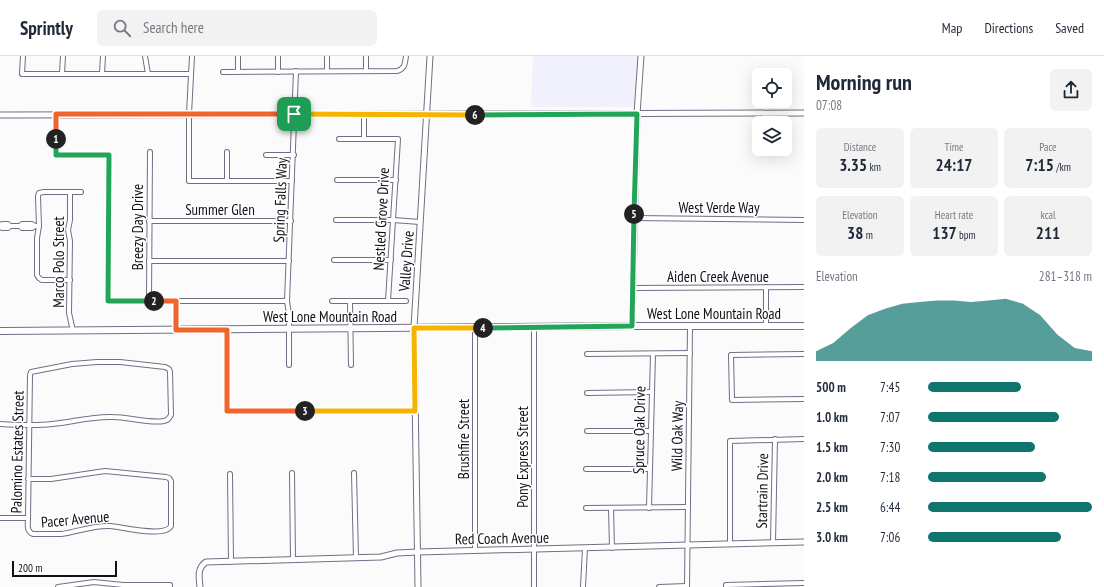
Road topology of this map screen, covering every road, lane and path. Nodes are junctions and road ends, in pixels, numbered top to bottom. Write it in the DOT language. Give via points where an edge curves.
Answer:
graph roads {
  1 [pos="23,56"];
  2 [pos="63,56"];
  3 [pos="103,56"];
  4 [pos="145,56"];
  5 [pos="192,56"];
  6 [pos="238,56"];
  7 [pos="278,56"];
  8 [pos="327,56"];
  9 [pos="366,56"];
  10 [pos="406,56"];
  11 [pos="430,56"];
  12 [pos="641,56"];
  13 [pos="296,71"];
  14 [pos="223,72"];
  15 [pos="238,72"];
  16 [pos="278,72"];
  17 [pos="327,72"];
  18 [pos="366,72"];
  19 [pos="62,74"];
  20 [pos="102,74"];
  21 [pos="148,74"];
  22 [pos="191,74"];
  23 [pos="804,113"];
  24 [pos="0,114"];
  25 [pos="56,114"];
  26 [pos="190,114"];
  27 [pos="294,114"];
  28 [pos="364,114"];
  29 [pos="426,114"];
  30 [pos="637,114"];
  31 [pos="339,139"];
  32 [pos="364,139"];
  33 [pos="150,152"];
  34 [pos="227,152"];
  35 [pos="266,155"];
  36 [pos="294,155"];
  37 [pos="338,180"];
  38 [pos="396,180"];
  39 [pos="227,181"];
  40 [pos="292,181"];
  41 [pos="70,192"];
  42 [pos="81,192"];
  43 [pos="634,218"];
  44 [pos="336,220"];
  45 [pos="393,220"];
  46 [pos="804,220"];
  47 [pos="149,221"];
  48 [pos="291,221"];
  49 [pos="420,222"];
  50 [pos="0,226"];
  51 [pos="37,226"];
  52 [pos="334,260"];
  53 [pos="391,260"];
  54 [pos="149,261"];
  55 [pos="289,261"];
  56 [pos="70,280"];
  57 [pos="766,287"];
  58 [pos="804,287"];
  59 [pos="633,288"];
  60 [pos="149,301"];
  61 [pos="176,301"];
  62 [pos="287,301"];
  63 [pos="332,301"];
  64 [pos="350,301"];
  65 [pos="388,301"];
  66 [pos="406,301"];
  67 [pos="632,326"];
  68 [pos="690,326"];
  69 [pos="766,326"];
  70 [pos="804,326"];
  71 [pos="534,327"];
  72 [pos="414,328"];
  73 [pos="475,328"];
  74 [pos="289,329"];
  75 [pos="350,329"];
  76 [pos="176,330"];
  77 [pos="227,330"];
  78 [pos="0,331"];
  79 [pos="73,331"];
  80 [pos="587,354"];
  81 [pos="653,354"];
  82 [pos="690,354"];
  83 [pos="804,354"];
  84 [pos="289,365"];
  85 [pos="351,365"];
  86 [pos="587,392"];
  87 [pos="652,392"];
  88 [pos="804,398"];
  89 [pos="415,411"];
  90 [pos="0,424"];
  91 [pos="29,425"];
  92 [pos="587,430"];
  93 [pos="651,431"];
  94 [pos="804,438"];
  95 [pos="775,439"];
  96 [pos="586,469"];
  97 [pos="650,469"];
  98 [pos="292,473"];
  99 [pos="354,473"];
  100 [pos="230,474"];
  101 [pos="28,480"];
  102 [pos="688,507"];
  103 [pos="586,508"];
  104 [pos="611,508"];
  105 [pos="649,508"];
  106 [pos="0,518"];
  107 [pos="28,518"];
  108 [pos="30,532"];
  109 [pos="804,542"];
  110 [pos="773,543"];
  111 [pos="730,544"];
  112 [pos="688,546"];
  113 [pos="585,548"];
  114 [pos="612,548"];
  115 [pos="534,550"];
  116 [pos="474,551"];
  117 [pos="418,552"];
  118 [pos="356,558"];
  119 [pos="293,560"];
  120 [pos="231,562"];
  121 [pos="804,583"];
  122 [pos="170,586"];
  123 [pos="687,586"];
  124 [pos="726,586"];
  125 [pos="58,587"];
  126 [pos="200,587"];
  127 [pos="418,587"];
  128 [pos="534,587"];
  129 [pos="584,587"];
  130 [pos="659,587"];
  1 -- 19 [label="street" via="22,74"];
  2 -- 19 [label="street"];
  3 -- 20 [label="street"];
  4 -- 21 [label="street"];
  5 -- 22 [label="street"];
  6 -- 15 [label="street"];
  7 -- 16 [label="street"];
  8 -- 17 [label="street"];
  9 -- 18 [label="street"];
  10 -- 18 [label="street" via="403,69"];
  11 -- 29 [label="street, Valley Drive"];
  12 -- 30 [label="street"];
  13 -- 16 [label="street"];
  13 -- 17 [label="street"];
  13 -- 27 [label="street, Spring Falls Way"];
  14 -- 15 [label="street"];
  15 -- 16 [label="street"];
  17 -- 18 [label="street"];
  19 -- 20 [label="street"];
  20 -- 21 [label="street"];
  21 -- 22 [label="street"];
  22 -- 26 [label="street"];
  23 -- 30 [label="street"];
  24 -- 25 [label="street"];
  25 -- 26 [label="street"];
  25 -- 60 [label="street" via="56,155 109,155 108,301"];
  26 -- 27 [label="street"];
  26 -- 39 [label="street" via="189,180"];
  27 -- 28 [label="street"];
  27 -- 36 [label="street, Spring Falls Way"];
  28 -- 29 [label="street"];
  28 -- 32 [label="street"];
  29 -- 30 [label="street"];
  29 -- 49 [label="street, Valley Drive"];
  30 -- 43 [label="street"];
  31 -- 32 [label="street"];
  32 -- 38 [label="street, Nestled Grove Drive" via="398,139"];
  33 -- 47 [label="street, Breezy Day Drive"];
  34 -- 39 [label="street"];
  35 -- 36 [label="street"];
  36 -- 40 [label="street, Spring Falls Way"];
  37 -- 38 [label="street"];
  38 -- 45 [label="street, Nestled Grove Drive"];
  39 -- 40 [label="street"];
  40 -- 48 [label="street, Spring Falls Way"];
  41 -- 42 [label="street"];
  41 -- 51 [label="street" via="40,193"];
  41 -- 56 [label="street, Marco Polo Street"];
  43 -- 46 [label="street, West Verde Way"];
  43 -- 59 [label="street"];
  44 -- 45 [label="street"];
  45 -- 49 [label="street"];
  45 -- 53 [label="street, Nestled Grove Drive"];
  47 -- 48 [label="street, Summer Glen"];
  47 -- 54 [label="street, Breezy Day Drive"];
  48 -- 55 [label="street, Spring Falls Way"];
  49 -- 72 [label="street, Valley Drive"];
  50 -- 51 [label="street"];
  51 -- 56 [label="street" via="37,275 42,280"];
  52 -- 53 [label="street"];
  53 -- 65 [label="street, Nestled Grove Drive"];
  54 -- 55 [label="street"];
  54 -- 60 [label="street, Breezy Day Drive"];
  55 -- 62 [label="street, Spring Falls Way"];
  56 -- 79 [label="street, Marco Polo Street" via="69,312"];
  57 -- 58 [label="street, Aiden Creek Avenue"];
  57 -- 59 [label="street, Aiden Creek Avenue"];
  57 -- 69 [label="street"];
  59 -- 67 [label="street"];
  60 -- 61 [label="street"];
  61 -- 62 [label="street"];
  61 -- 76 [label="street"];
  62 -- 74 [label="street, Spring Falls Way"];
  63 -- 64 [label="street"];
  64 -- 65 [label="street"];
  64 -- 75 [label="street"];
  65 -- 66 [label="street"];
  67 -- 68 [label="main road, West Lone Mountain Road"];
  67 -- 71 [label="main road, West Lone Mountain Road"];
  68 -- 69 [label="main road, West Lone Mountain Road"];
  68 -- 82 [label="street, Wild Oak Way"];
  69 -- 70 [label="main road, West Lone Mountain Road"];
  71 -- 73 [label="main road, West Lone Mountain Road"];
  71 -- 115 [label="street, Pony Express Street"];
  72 -- 73 [label="main road, West Lone Mountain Road"];
  72 -- 75 [label="main road, West Lone Mountain Road"];
  72 -- 89 [label="street, Valley Drive"];
  73 -- 116 [label="street, Brushfire Street"];
  74 -- 75 [label="main road, West Lone Mountain Road"];
  74 -- 77 [label="main road, West Lone Mountain Road"];
  74 -- 84 [label="street, Spring Falls Way"];
  75 -- 85 [label="street"];
  76 -- 77 [label="main road, West Lone Mountain Road"];
  76 -- 79 [label="main road, West Lone Mountain Road"];
  77 -- 89 [label="street" via="227,411"];
  78 -- 79 [label="main road, West Lone Mountain Road"];
  80 -- 81 [label="street"];
  81 -- 82 [label="street"];
  81 -- 87 [label="street, Spruce Oak Drive"];
  82 -- 102 [label="street, Wild Oak Way"];
  83 -- 88 [label="street" via="731,355 732,400"];
  86 -- 87 [label="street"];
  87 -- 93 [label="street, Spruce Oak Drive"];
  89 -- 117 [label="street, Valley Drive"];
  90 -- 91 [label="street"];
  91 -- 91 [label="street, Palomino Estates Street" via="30,375 35,370 97,362 120,362 169,369 171,415 165,421 95,417"];
  91 -- 101 [label="street, Palomino Estates Street"];
  92 -- 93 [label="street"];
  93 -- 97 [label="street, Spruce Oak Drive"];
  94 -- 95 [label="street"];
  95 -- 110 [label="street, Startrain Drive"];
  95 -- 111 [label="street" via="730,440"];
  96 -- 97 [label="street"];
  97 -- 105 [label="street, Spruce Oak Drive"];
  98 -- 119 [label="street"];
  99 -- 118 [label="street"];
  100 -- 120 [label="street"];
  101 -- 107 [label="street, Palomino Estates Street"];
  101 -- 108 [label="street, Pacer Avenue" via="105,471 166,477 171,482 172,526 166,531 109,526 61,534"];
  102 -- 105 [label="street"];
  102 -- 112 [label="street, Wild Oak Way"];
  103 -- 104 [label="street"];
  104 -- 105 [label="street"];
  104 -- 114 [label="street"];
  106 -- 107 [label="street"];
  107 -- 108 [label="street, Palomino Estates Street"];
  109 -- 110 [label="street, Red Coach Avenue"];
  110 -- 111 [label="street, Red Coach Avenue"];
  111 -- 112 [label="street, Red Coach Avenue"];
  112 -- 114 [label="street, Red Coach Avenue"];
  112 -- 123 [label="street, Wild Oak Way"];
  113 -- 114 [label="street, Red Coach Avenue"];
  113 -- 115 [label="street, Red Coach Avenue"];
  113 -- 129 [label="street"];
  115 -- 116 [label="street, Red Coach Avenue"];
  115 -- 128 [label="street, Pony Express Street"];
  116 -- 117 [label="street, Red Coach Avenue"];
  117 -- 118 [label="street, Red Coach Avenue"];
  117 -- 127 [label="street, Valley Drive"];
  118 -- 119 [label="street, Red Coach Avenue"];
  119 -- 120 [label="street, Red Coach Avenue"];
  120 -- 126 [label="street, Red Coach Avenue" via="206,562 202,565 199,570"];
  121 -- 124 [label="street"];
  122 -- 125 [label="street" via="94,582"];
  123 -- 130 [label="street"];
}
